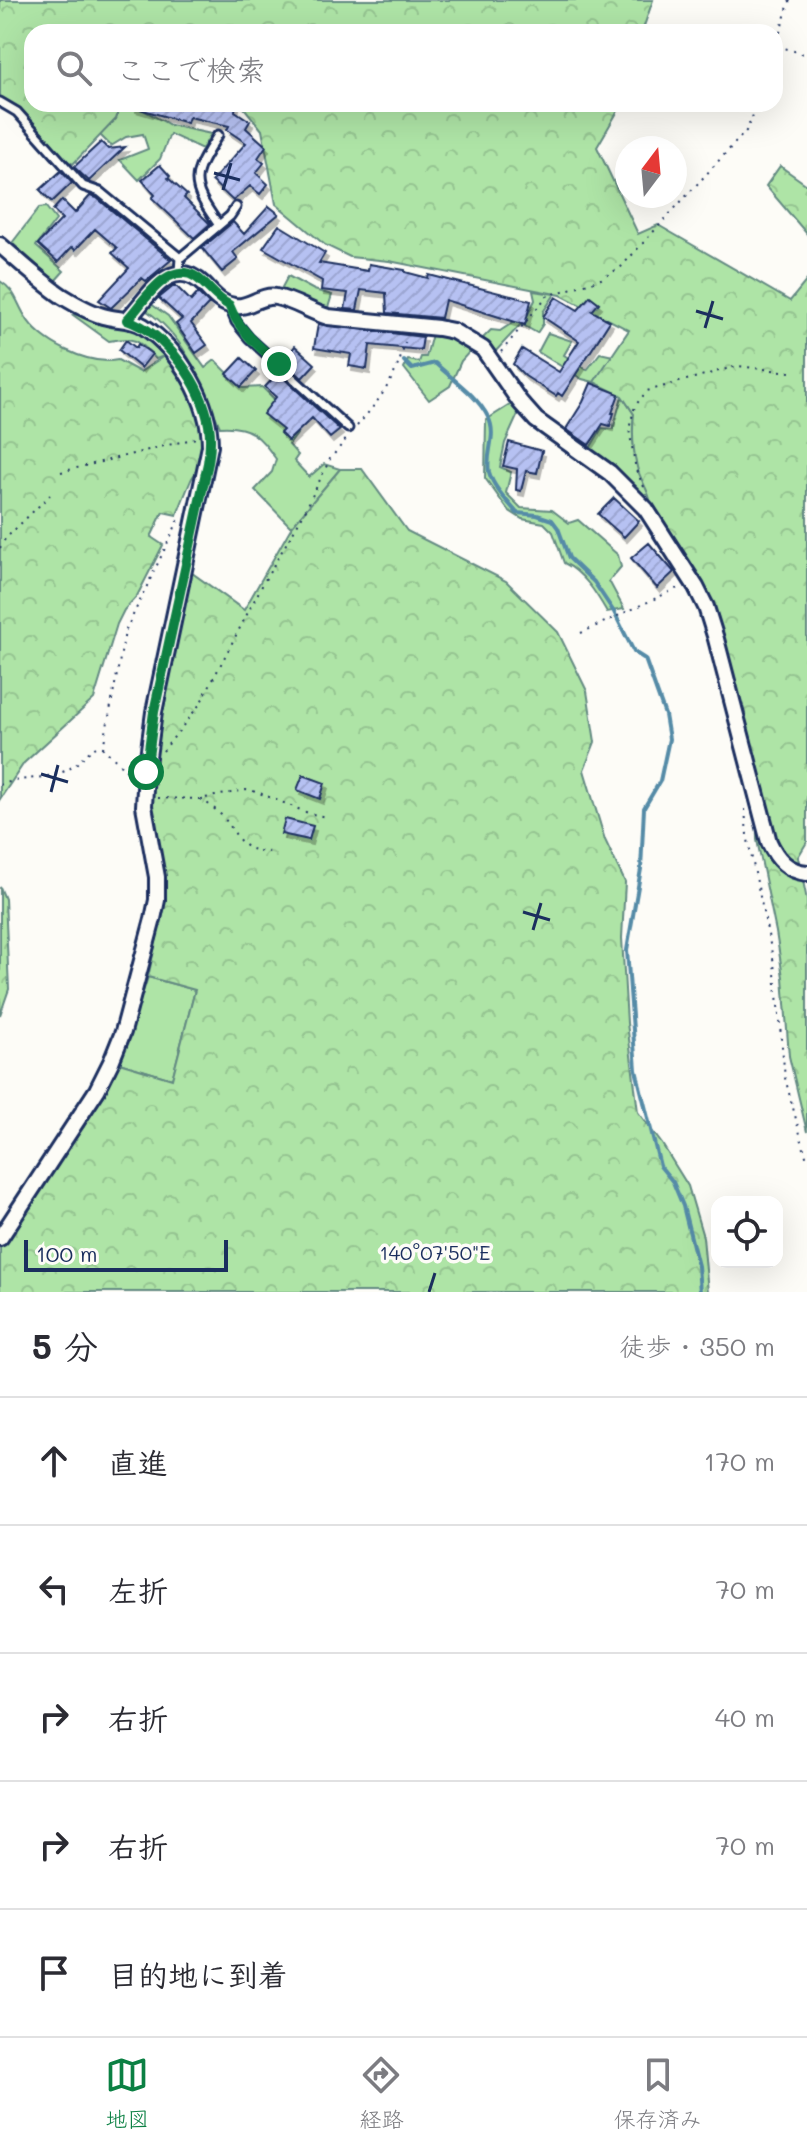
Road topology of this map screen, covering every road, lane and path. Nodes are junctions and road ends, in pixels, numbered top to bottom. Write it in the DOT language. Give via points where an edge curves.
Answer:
graph roads {
  1 [pos="790,0"];
  2 [pos="782,24"];
  3 [pos="783,48"];
  4 [pos="807,55"];
  5 [pos="0,102"];
  6 [pos="754,112"];
  7 [pos="218,135"];
  8 [pos="236,207"];
  9 [pos="218,224"];
  10 [pos="0,245"];
  11 [pos="180,265"];
  12 [pos="229,305"];
  13 [pos="127,320"];
  14 [pos="409,326"];
  15 [pos="493,362"];
  16 [pos="790,372"];
  17 [pos="348,428"];
  18 [pos="210,434"];
  19 [pos="61,472"];
  20 [pos="50,495"];
  21 [pos="646,509"];
  22 [pos="180,517"];
  23 [pos="0,548"];
  24 [pos="692,580"];
  25 [pos="581,633"];
  26 [pos="103,748"];
  27 [pos="0,785"];
  28 [pos="145,786"];
  29 [pos="200,799"];
  30 [pos="745,806"];
  31 [pos="326,817"];
  32 [pos="272,852"];
  33 [pos="807,873"];
  34 [pos="807,1160"];
  35 [pos="0,1238"];
  1 -- 2 [label="path"];
  3 -- 4 [label="path"];
  5 -- 11 [label="lane" via="17,112 83,186 100,192"];
  6 -- 15 [label="path" via="746,131 621,267 547,296"];
  7 -- 9 [label="lane" via="200,164 196,188"];
  8 -- 9 [label="lane"];
  9 -- 11 [label="lane"];
  10 -- 13 [label="street" via="62,295 103,317"];
  11 -- 12 [label="street"];
  11 -- 13 [label="street"];
  12 -- 14 [label="street" via="278,297 328,317"];
  12 -- 17 [label="lane" via="249,338"];
  13 -- 18 [label="street" via="142,325 162,343 188,375 206,410"];
  14 -- 15 [label="street" via="453,331 483,349"];
  14 -- 28 [label="path" via="392,381 330,459 200,704"];
  15 -- 21 [label="street" via="536,420 610,473"];
  16 -- 21 [label="path" via="737,366 647,391 635,406 629,429"];
  18 -- 19 [label="path"];
  18 -- 28 [label="street" via="154,712"];
  20 -- 23 [label="path"];
  21 -- 24 [label="street"];
  22 -- 26 [label="path" via="125,632"];
  24 -- 25 [label="path"];
  24 -- 33 [label="street" via="716,639 769,842 790,869"];
  26 -- 27 [label="path" via="91,749 61,773"];
  26 -- 28 [label="path"];
  28 -- 29 [label="path"];
  28 -- 35 [label="street" via="157,900 123,1032 97,1090"];
  29 -- 31 [label="path" via="246,790"];
  29 -- 32 [label="path" via="220,813 244,847"];
  30 -- 34 [label="path" via="774,963 785,1078"];
}
